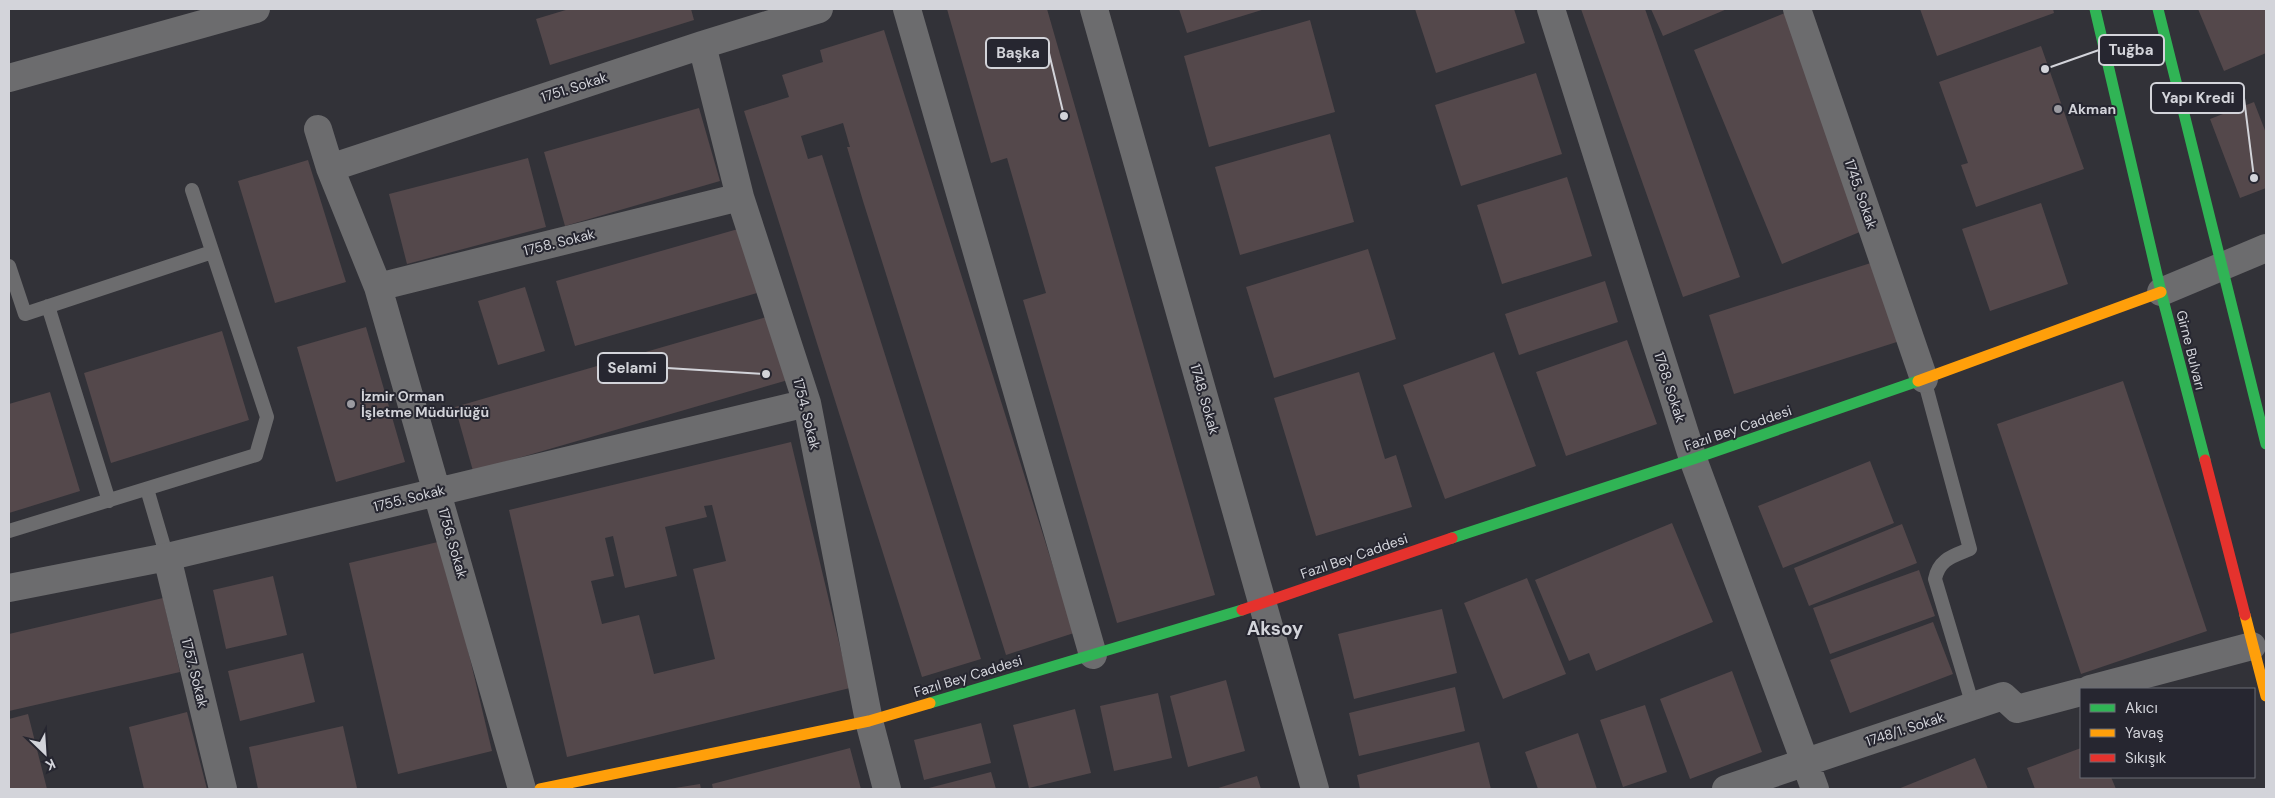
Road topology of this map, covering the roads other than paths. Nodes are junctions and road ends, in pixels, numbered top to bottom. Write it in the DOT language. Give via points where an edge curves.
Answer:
graph roads {
  1 [pos="256,9"];
  2 [pos="819,9"];
  3 [pos="907,9"];
  4 [pos="1094,9"];
  5 [pos="1551,9"];
  6 [pos="1797,9"];
  7 [pos="2095,9"];
  8 [pos="2158,9"];
  9 [pos="702,45"];
  10 [pos="9,78"];
  11 [pos="318,129"];
  12 [pos="330,168"];
  13 [pos="192,190"];
  14 [pos="740,197"];
  15 [pos="2266,248"];
  16 [pos="212,252"];
  17 [pos="9,266"];
  18 [pos="2221,266"];
  19 [pos="378,287"];
  20 [pos="2161,292"];
  21 [pos="48,306"];
  22 [pos="1924,380"];
  23 [pos="807,403"];
  24 [pos="2266,444"];
  25 [pos="1693,459"];
  26 [pos="147,489"];
  27 [pos="438,491"];
  28 [pos="109,501"];
  29 [pos="9,531"];
  30 [pos="167,556"];
  31 [pos="9,588"];
  32 [pos="1263,604"];
  33 [pos="2252,646"];
  34 [pos="1093,655"];
  35 [pos="2094,688"];
  36 [pos="2080,692"];
  37 [pos="2266,696"];
  38 [pos="1973,706"];
  39 [pos="870,722"];
  40 [pos="1806,762"];
  41 [pos="223,789"];
  42 [pos="522,789"];
  43 [pos="540,789"];
  44 [pos="887,789"];
  45 [pos="1315,789"];
  46 [pos="1726,789"];
  47 [pos="1814,789"];
  1 -- 10 [label="street"];
  2 -- 9 [label="street, 1751. Sokak"];
  3 -- 34 [label="street"];
  4 -- 32 [label="street, 1748. Sokak"];
  5 -- 25 [label="street, 1768. Sokak"];
  6 -- 22 [label="street, 1745. Sokak"];
  7 -- 20 [label="street, Girne Bulvarı"];
  8 -- 18 [label="street"];
  9 -- 12 [label="street, 1751. Sokak"];
  9 -- 14 [label="street, 1754. Sokak"];
  11 -- 12 [label="street, 1756. Sokak"];
  12 -- 19 [label="street, 1756. Sokak"];
  13 -- 16 [label="lane"];
  14 -- 19 [label="street, 1758. Sokak"];
  14 -- 23 [label="street, 1754. Sokak"];
  15 -- 18 [label="street"];
  16 -- 21 [label="lane"];
  16 -- 26 [label="lane" via="267,417 256,455"];
  17 -- 21 [label="lane" via="25,314"];
  18 -- 20 [label="street"];
  18 -- 24 [label="street"];
  19 -- 27 [label="street, 1756. Sokak"];
  20 -- 22 [label="street, Fazıl Bey Caddesi"];
  20 -- 33 [label="street, Girne Bulvarı"];
  21 -- 28 [label="lane"];
  22 -- 25 [label="street, Fazıl Bey Caddesi"];
  22 -- 38 [label="lane" via="1970,549 1942,562 1936,579"];
  23 -- 27 [label="street, 1755. Sokak"];
  23 -- 39 [label="street, 1754. Sokak"];
  25 -- 32 [label="street, Fazıl Bey Caddesi"];
  25 -- 40 [label="street, 1768. Sokak"];
  26 -- 28 [label="lane"];
  26 -- 30 [label="lane"];
  27 -- 30 [label="street, 1755. Sokak"];
  27 -- 42 [label="street, 1756. Sokak"];
  28 -- 29 [label="lane"];
  30 -- 31 [label="street, 1755. Sokak"];
  30 -- 41 [label="street, 1757. Sokak"];
  32 -- 34 [label="street, Fazıl Bey Caddesi"];
  32 -- 45 [label="street, 1748. Sokak"];
  33 -- 35 [label="street"];
  33 -- 37 [label="street, Girne Bulvarı"];
  34 -- 39 [label="street, Fazıl Bey Caddesi"];
  36 -- 38 [label="street, 1748/1. Sokak" via="2017,709 2003,696"];
  38 -- 40 [label="street, 1748/1. Sokak"];
  39 -- 43 [label="street, Fazıl Bey Caddesi"];
  39 -- 44 [label="street, 1754. Sokak"];
  40 -- 46 [label="street, 1748/1. Sokak"];
  40 -- 47 [label="street, 1768. Sokak"];
}
